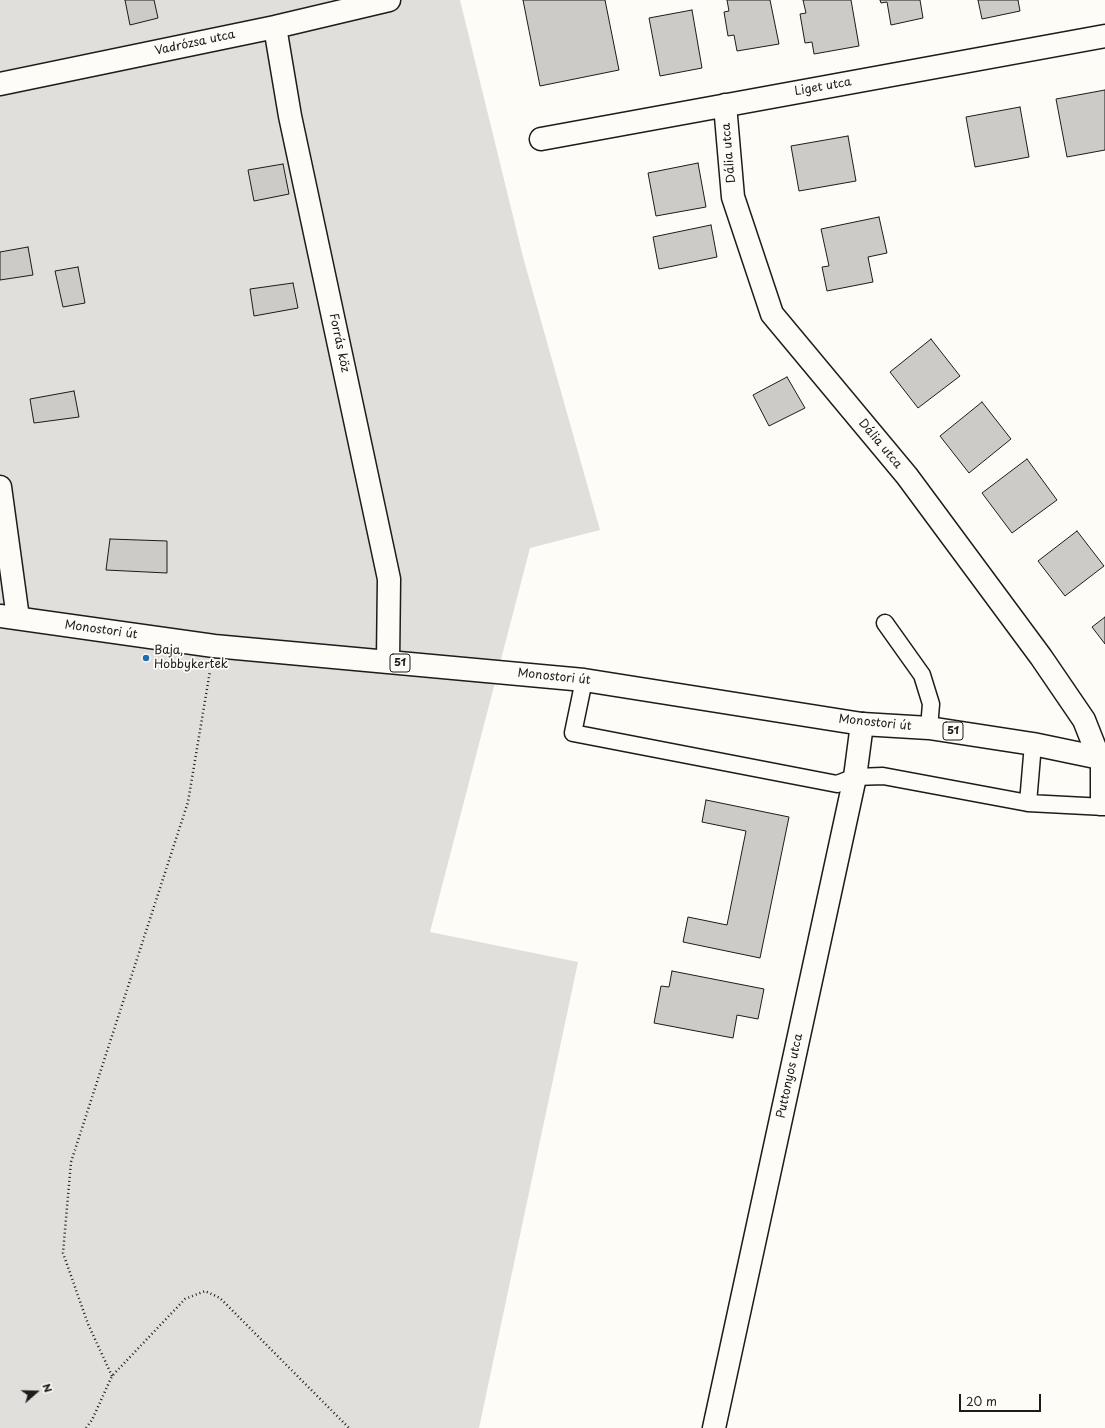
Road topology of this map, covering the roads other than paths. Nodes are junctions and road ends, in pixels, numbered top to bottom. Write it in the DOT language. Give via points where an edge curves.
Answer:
graph roads {
  1 [pos="389,0"];
  2 [pos="275,26"];
  3 [pos="1105,36"];
  4 [pos="0,84"];
  5 [pos="725,105"];
  6 [pos="541,139"];
  7 [pos="0,487"];
  8 [pos="9,617"];
  9 [pos="886,623"];
  10 [pos="388,661"];
  11 [pos="584,680"];
  12 [pos="862,724"];
  13 [pos="929,728"];
  14 [pos="1033,744"];
  15 [pos="1102,759"];
  16 [pos="855,777"];
  17 [pos="1028,803"];
  18 [pos="1102,807"];
  19 [pos="714,1428"];
  1 -- 2 [label="street, Vadrózsa utca"];
  2 -- 4 [label="street, Vadrózsa utca"];
  2 -- 10 [label="street, Forrás köz" via="290,116 389,579"];
  3 -- 5 [label="street, Liget utca"];
  5 -- 6 [label="street, Liget utca"];
  5 -- 15 [label="street, Dália utca" via="733,197 772,314 906,476 1041,656 1084,720"];
  7 -- 8 [label="street"];
  8 -- 10 [label="street, Monostori út / 51" via="214,646"];
  9 -- 13 [label="lane" via="922,675 931,704"];
  10 -- 11 [label="street, Monostori út / 51"];
  11 -- 12 [label="street, Monostori út / 51"];
  11 -- 16 [label="lane" via="573,733 837,784"];
  12 -- 13 [label="street, Monostori út / 51"];
  12 -- 16 [label="street, Puttonyos utca"];
  13 -- 14 [label="street, Monostori út / 51"];
  14 -- 15 [label="street, Monostori út / 51"];
  14 -- 17 [label="lane"];
  15 -- 18 [label="lane"];
  16 -- 17 [label="lane" via="883,776"];
  16 -- 19 [label="street, Puttonyos utca"];
  17 -- 18 [label="lane"];
}
